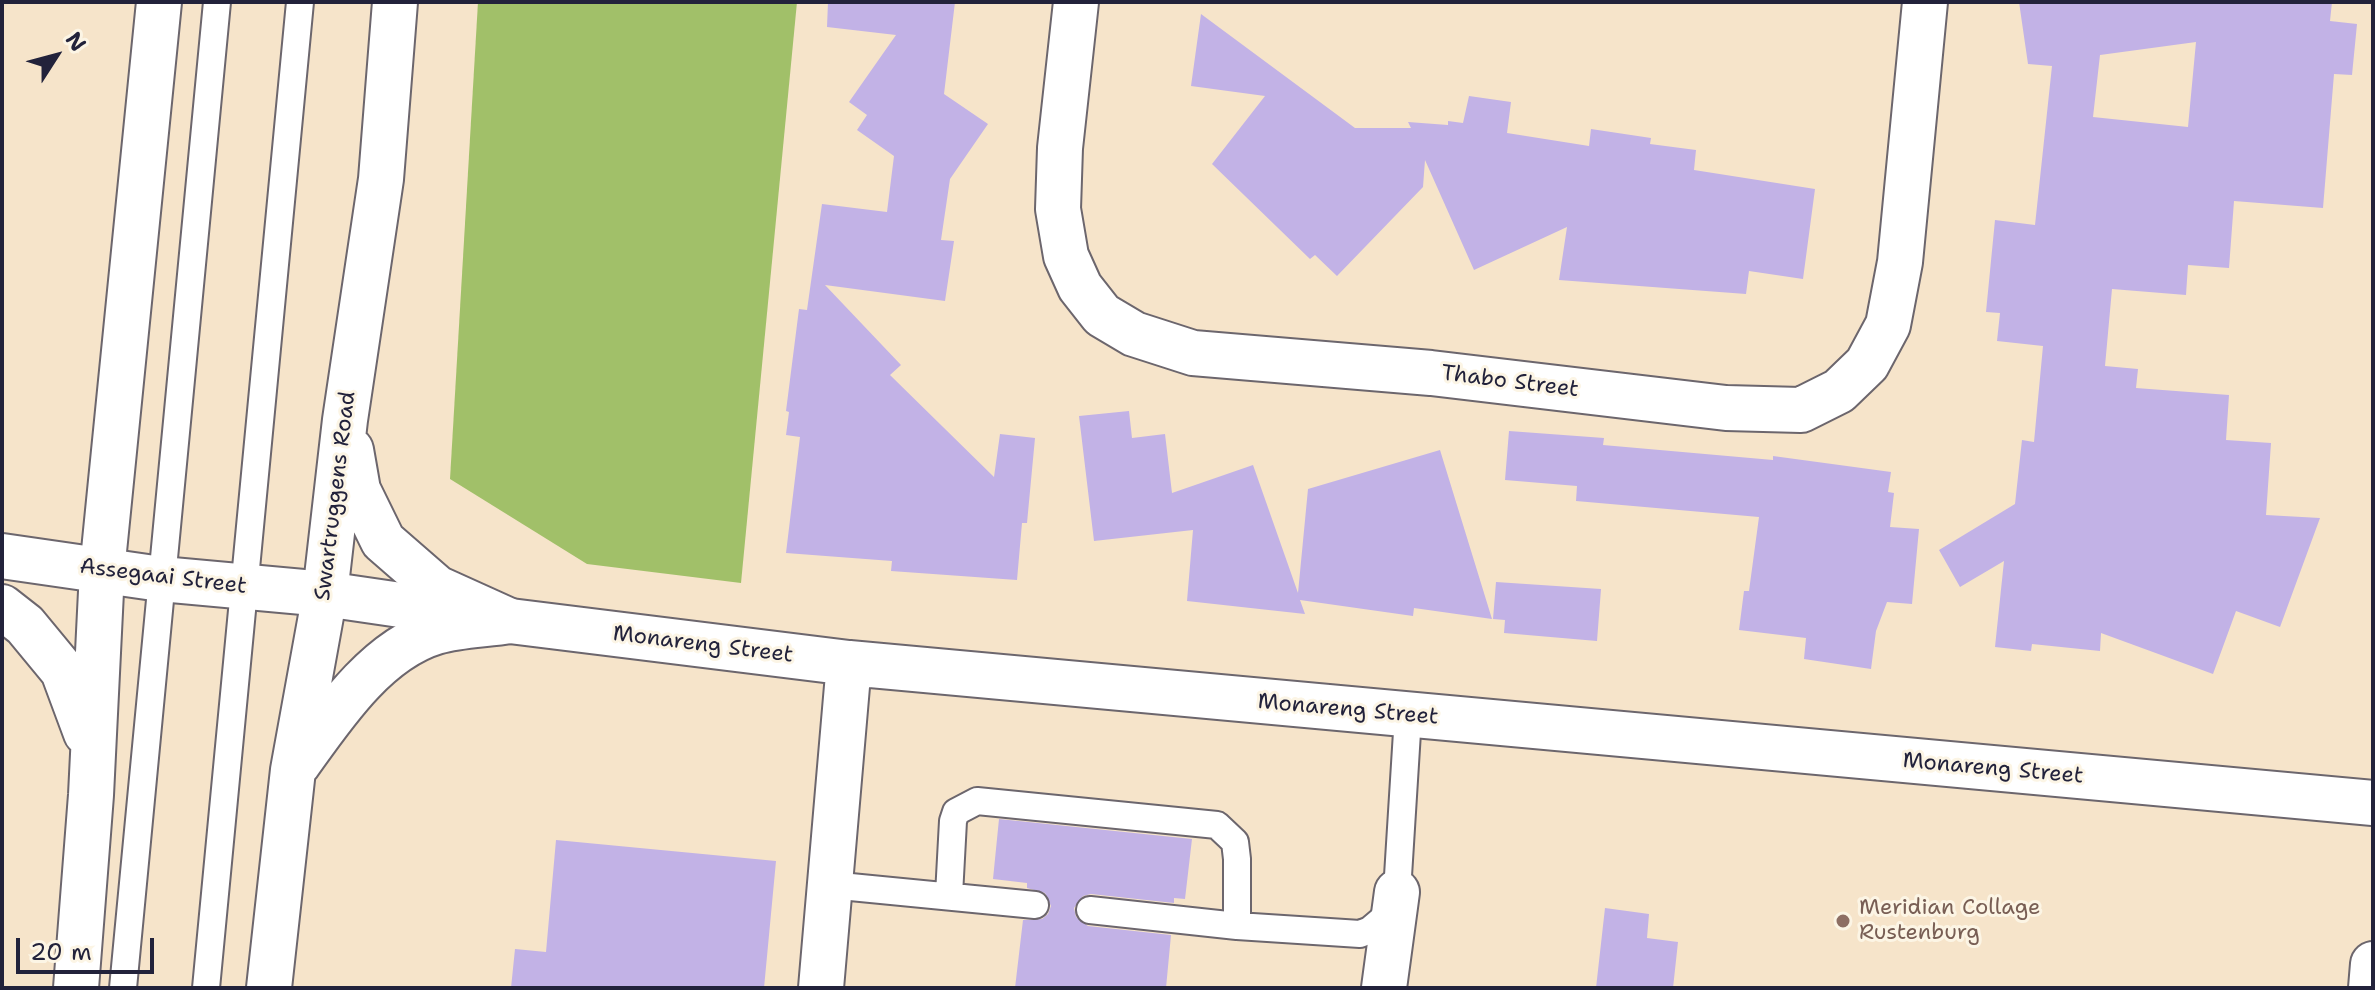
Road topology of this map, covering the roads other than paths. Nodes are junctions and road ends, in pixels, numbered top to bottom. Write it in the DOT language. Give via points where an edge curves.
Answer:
graph roads {
  1 [pos="159,2"];
  2 [pos="217,2"];
  3 [pos="300,2"];
  4 [pos="395,2"];
  5 [pos="1076,2"];
  6 [pos="1925,2"];
  7 [pos="345,420"];
  8 [pos="2,556"];
  9 [pos="102,571"];
  10 [pos="161,579"];
  11 [pos="243,587"];
  12 [pos="325,594"];
  13 [pos="2,607"];
  14 [pos="510,621"];
  15 [pos="849,663"];
  16 [pos="1408,716"];
  17 [pos="293,770"];
  18 [pos="91,795"];
  19 [pos="2373,803"];
  20 [pos="830,885"];
  21 [pos="1397,892"];
  22 [pos="949,895"];
  23 [pos="1035,905"];
  24 [pos="1090,910"];
  25 [pos="1237,926"];
  26 [pos="2373,964"];
  27 [pos="76,988"];
  28 [pos="123,988"];
  29 [pos="206,988"];
  30 [pos="269,988"];
  31 [pos="821,988"];
  32 [pos="1384,988"];
  33 [pos="2371,988"];
  1 -- 9 [label="street"];
  2 -- 10 [label="lane"];
  3 -- 11 [label="lane"];
  4 -- 7 [label="street, Swartruggens Road" via="381,179"];
  5 -- 6 [label="street, Thabo Street" via="1060,148 1058,209 1066,256 1080,287 1102,315 1134,334 1193,353 1431,373 1726,408 1801,410 1839,391 1867,364 1888,325 1900,262"];
  7 -- 12 [label="street, Swartruggens Road"];
  7 -- 14 [label="street" via="358,490 383,541 437,588"];
  8 -- 9 [label="street, Assegaai Street"];
  9 -- 10 [label="street, Assegaai Street"];
  9 -- 18 [label="street"];
  10 -- 11 [label="street, Assegaai Street"];
  10 -- 28 [label="lane"];
  11 -- 12 [label="street, Assegaai Street"];
  11 -- 29 [label="lane"];
  12 -- 14 [label="street, Monareng Street"];
  12 -- 17 [label="street, Swartruggens Road"];
  13 -- 18 [label="street" via="25,625 63,671 85,726"];
  14 -- 15 [label="street, Monareng Street"];
  14 -- 17 [label="street" via="437,631 403,645 347,697"];
  15 -- 16 [label="street, Monareng Street"];
  15 -- 20 [label="street"];
  16 -- 19 [label="street, Monareng Street"];
  16 -- 21 [label="lane"];
  17 -- 30 [label="street, Swartruggens Road"];
  18 -- 27 [label="street"];
  20 -- 22 [label="lane"];
  20 -- 31 [label="street"];
  21 -- 25 [label="lane" via="1383,919 1360,934"];
  21 -- 32 [label="street"];
  22 -- 23 [label="lane"];
  22 -- 25 [label="lane" via="953,821 956,812 977,801 1217,825 1235,842"];
  24 -- 25 [label="lane"];
  26 -- 33 [label="street"];
}
